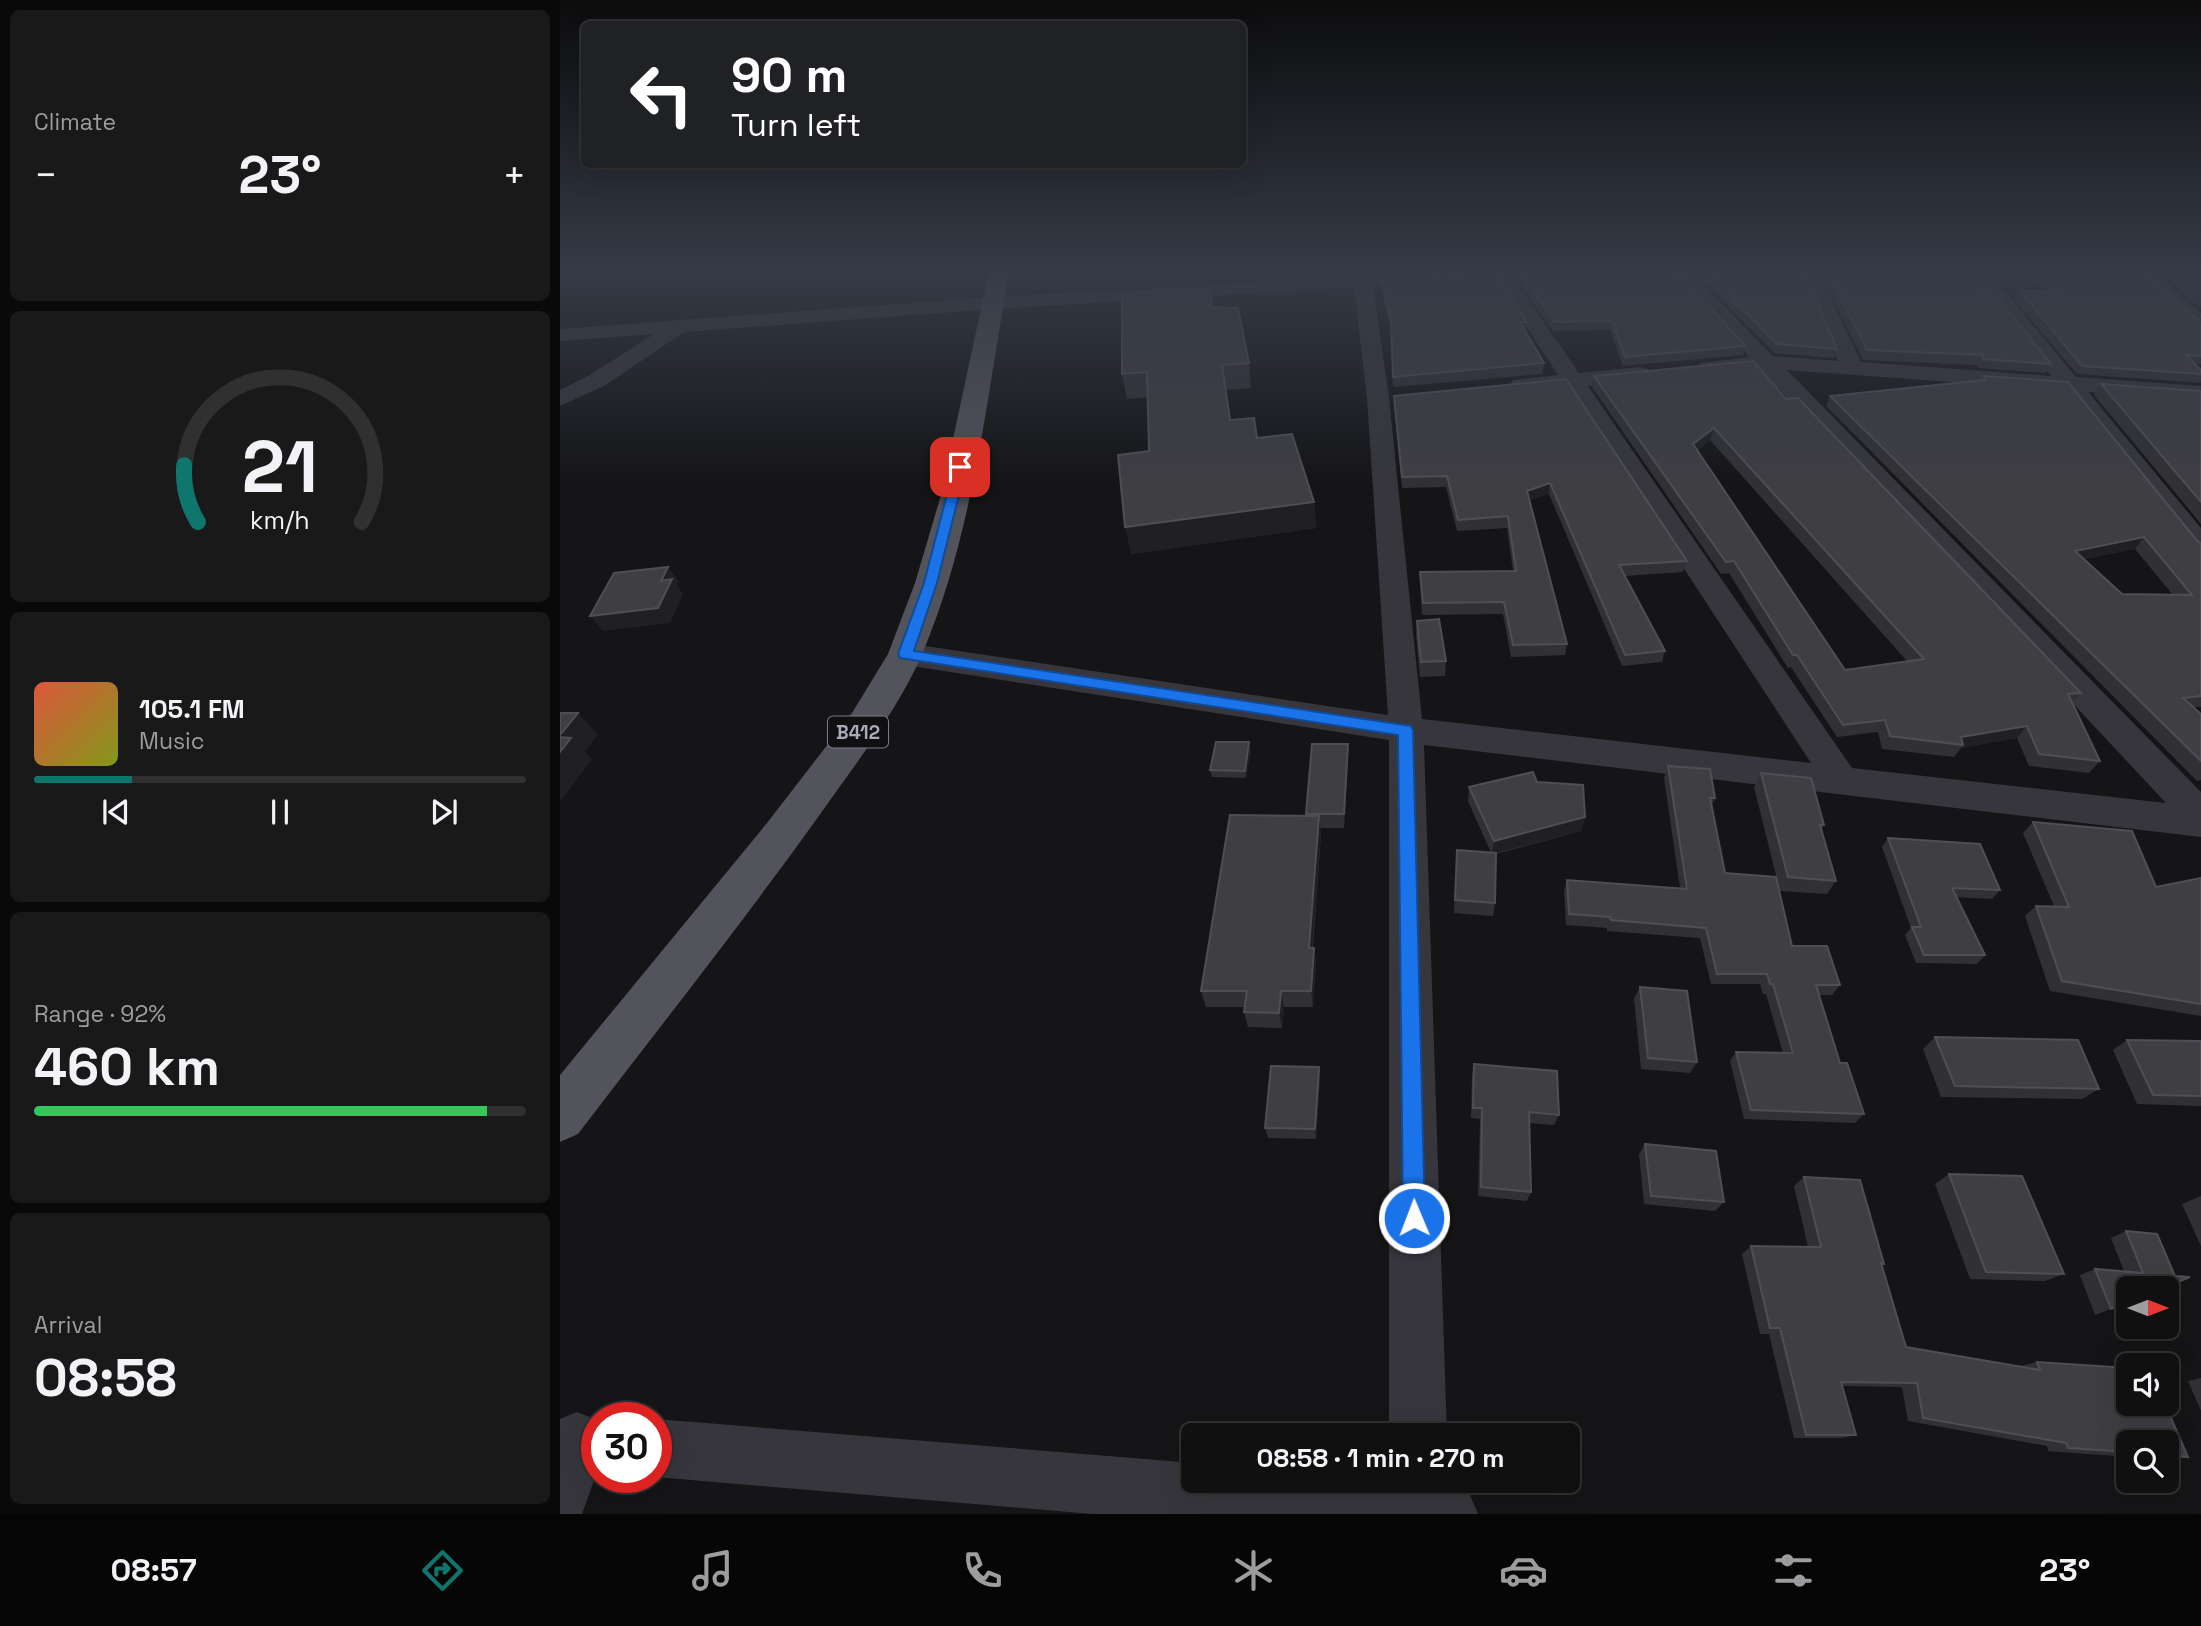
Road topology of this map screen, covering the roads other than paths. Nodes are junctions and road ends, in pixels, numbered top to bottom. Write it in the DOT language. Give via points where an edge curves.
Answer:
graph roads {
  1 [pos="656,342"];
  2 [pos="985,342"];
  3 [pos="1378,342"];
  4 [pos="1544,342"];
  5 [pos="1747,342"];
  6 [pos="1840,342"];
  7 [pos="2037,342"];
  8 [pos="1767,362"];
  9 [pos="1852,368"];
  10 [pos="1684,370"];
  11 [pos="1656,373"];
  12 [pos="1573,380"];
  13 [pos="2071,383"];
  14 [pos="1503,387"];
  15 [pos="2201,393"];
  16 [pos="560,399"];
  17 [pos="2201,546"];
  18 [pos="905,654"];
  19 [pos="1406,730"];
  20 [pos="1840,778"];
  21 [pos="2201,816"];
  22 [pos="2201,822"];
  23 [pos="560,1116"];
  24 [pos="1418,1423"];
  25 [pos="578,1440"];
  26 [pos="672,1449"];
  27 [pos="560,1496"];
  28 [pos="1428,1502"];
  1 -- 16 [label="street"];
  2 -- 18 [label="main road, B412" via="955,495 931,583"];
  3 -- 19 [label="street" via="1392,397"];
  4 -- 12 [label="street"];
  5 -- 8 [label="street"];
  6 -- 9 [label="street"];
  7 -- 13 [label="street"];
  8 -- 9 [label="street"];
  8 -- 10 [label="street"];
  8 -- 21 [label="street"];
  9 -- 13 [label="street"];
  11 -- 12 [label="street"];
  12 -- 14 [label="street"];
  12 -- 20 [label="street"];
  13 -- 15 [label="street"];
  13 -- 17 [label="street"];
  18 -- 19 [label="street"];
  18 -- 23 [label="main road, B412" via="864,723 790,824"];
  19 -- 20 [label="street"];
  19 -- 24 [label="street"];
  20 -- 22 [label="street"];
  25 -- 27 [label="street"];
  26 -- 28 [label="street"];
}
